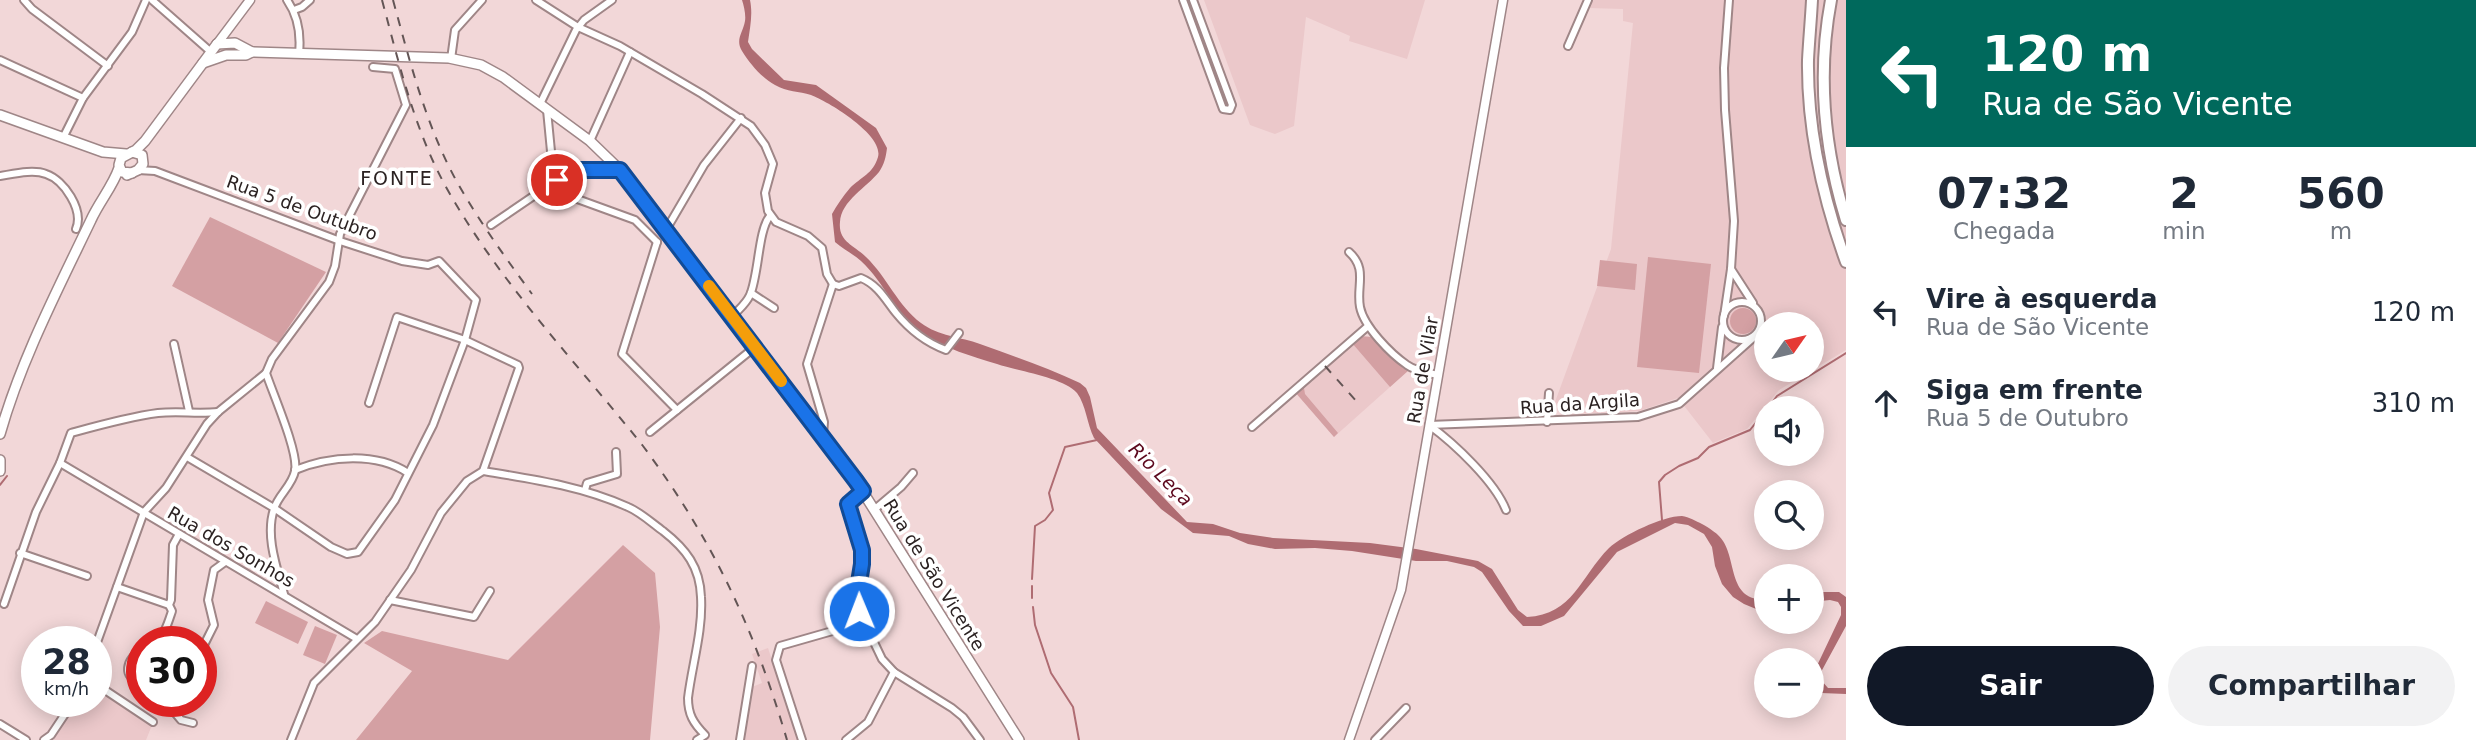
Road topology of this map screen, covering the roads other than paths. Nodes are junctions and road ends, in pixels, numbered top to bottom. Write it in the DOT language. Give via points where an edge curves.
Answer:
graph roads {
  1 [pos="24,0"];
  2 [pos="146,0"];
  3 [pos="152,0"];
  4 [pos="250,0"];
  5 [pos="286,0"];
  6 [pos="310,0"];
  7 [pos="482,0"];
  8 [pos="536,0"];
  9 [pos="612,0"];
  10 [pos="1183,0"];
  11 [pos="1193,0"];
  12 [pos="1503,0"];
  13 [pos="1588,0"];
  14 [pos="1729,0"];
  15 [pos="1812,0"];
  16 [pos="1831,0"];
  17 [pos="295,10"];
  18 [pos="232,24"];
  19 [pos="578,27"];
  20 [pos="1194,32"];
  21 [pos="235,43"];
  22 [pos="217,44"];
  23 [pos="1568,46"];
  24 [pos="211,52"];
  25 [pos="252,52"];
  26 [pos="630,52"];
  27 [pos="299,53"];
  28 [pos="226,54"];
  29 [pos="451,59"];
  30 [pos="0,60"];
  31 [pos="1215,60"];
  32 [pos="203,64"];
  33 [pos="108,66"];
  34 [pos="373,67"];
  35 [pos="83,98"];
  36 [pos="543,107"];
  37 [pos="0,115"];
  38 [pos="741,118"];
  39 [pos="64,138"];
  40 [pos="590,141"];
  41 [pos="103,152"];
  42 [pos="136,155"];
  43 [pos="119,166"];
  44 [pos="620,170"];
  45 [pos="155,171"];
  46 [pos="135,172"];
  47 [pos="0,176"];
  48 [pos="557,180"];
  49 [pos="109,188"];
  50 [pos="547,188"];
  51 [pos="770,216"];
  52 [pos="1846,220"];
  53 [pos="491,225"];
  54 [pos="76,229"];
  55 [pos="667,231"];
  56 [pos="340,241"];
  57 [pos="657,242"];
  58 [pos="1349,251"];
  59 [pos="1846,262"];
  60 [pos="1731,269"];
  61 [pos="833,284"];
  62 [pos="751,293"];
  63 [pos="774,308"];
  64 [pos="1758,310"];
  65 [pos="732,317"];
  66 [pos="1723,318"];
  67 [pos="1367,327"];
  68 [pos="959,333"];
  69 [pos="1752,338"];
  70 [pos="465,340"];
  71 [pos="174,344"];
  72 [pos="755,347"];
  73 [pos="1717,369"];
  74 [pos="266,373"];
  75 [pos="1438,374"];
  76 [pos="1549,393"];
  77 [pos="369,403"];
  78 [pos="8,404"];
  79 [pos="677,410"];
  80 [pos="189,411"];
  81 [pos="218,412"];
  82 [pos="0,415"];
  83 [pos="1547,422"];
  84 [pos="1429,425"];
  85 [pos="1252,427"];
  86 [pos="650,432"];
  87 [pos="0,434"];
  88 [pos="823,435"];
  89 [pos="616,452"];
  90 [pos="187,457"];
  91 [pos="0,460"];
  92 [pos="60,463"];
  93 [pos="295,470"];
  94 [pos="0,471"];
  95 [pos="483,471"];
  96 [pos="408,473"];
  97 [pos="913,473"];
  98 [pos="585,490"];
  99 [pos="863,491"];
  100 [pos="274,508"];
  101 [pos="875,509"];
  102 [pos="1506,510"];
  103 [pos="144,513"];
  104 [pos="179,534"];
  105 [pos="20,553"];
  106 [pos="225,562"];
  107 [pos="87,576"];
  108 [pos="117,587"];
  109 [pos="491,592"];
  110 [pos="284,594"];
  111 [pos="390,600"];
  112 [pos="4,604"];
  113 [pos="169,606"];
  114 [pos="863,622"];
  115 [pos="103,626"];
  116 [pos="167,626"];
  117 [pos="214,626"];
  118 [pos="357,639"];
  119 [pos="752,666"];
  120 [pos="894,673"];
  121 [pos="112,695"];
  122 [pos="1406,708"];
  123 [pos="63,717"];
  124 [pos="178,717"];
  125 [pos="153,722"];
  126 [pos="194,723"];
  127 [pos="0,724"];
  128 [pos="705,735"];
  129 [pos="802,739"];
  130 [pos="26,740"];
  131 [pos="44,740"];
  132 [pos="290,740"];
  133 [pos="697,740"];
  134 [pos="712,740"];
  135 [pos="740,740"];
  136 [pos="846,740"];
  137 [pos="979,740"];
  138 [pos="1019,740"];
  139 [pos="1349,740"];
  140 [pos="1375,740"];
  1 -- 33 [label="street"];
  2 -- 33 [label="street" via="132,32"];
  3 -- 24 [label="street"];
  4 -- 18 [label="street"];
  5 -- 17 [label="street"];
  6 -- 17 [label="street"];
  7 -- 29 [label="street" via="454,30"];
  8 -- 19 [label="street"];
  9 -- 19 [label="street"];
  10 -- 20 [label="street"];
  11 -- 31 [label="street"];
  12 -- 75 [label="street, Rua de Vilar"];
  13 -- 23 [label="street"];
  14 -- 60 [label="street" via="1724,68 1733,189"];
  15 -- 59 [label="highway" via="1808,61 1814,135 1825,198"];
  16 -- 52 [label="highway" via="1823,61 1826,133"];
  17 -- 27 [label="street"];
  18 -- 21 [label="street"];
  18 -- 22 [label="street"];
  19 -- 26 [label="street"];
  19 -- 36 [label="street"];
  20 -- 31 [label="street" via="1208,57"];
  20 -- 31 [label="street" via="1227,111 1231,105"];
  21 -- 22 [label="main road"];
  21 -- 25 [label="main road"];
  22 -- 24 [label="main road"];
  22 -- 28 [label="main road"];
  24 -- 32 [label="main road"];
  25 -- 27 [label="main road"];
  25 -- 28 [label="main road"];
  26 -- 38 [label="street"];
  26 -- 40 [label="street"];
  27 -- 29 [label="main road"];
  28 -- 32 [label="main road"];
  29 -- 36 [label="main road" via="481,65"];
  30 -- 35 [label="street"];
  32 -- 42 [label="main road"];
  33 -- 35 [label="street"];
  34 -- 56 [label="street" via="395,69 406,105"];
  35 -- 39 [label="street"];
  36 -- 40 [label="main road"];
  36 -- 48 [label="street"];
  37 -- 39 [label="main road"];
  38 -- 51 [label="street" via="771,156 765,194"];
  38 -- 55 [label="street" via="704,165"];
  39 -- 41 [label="main road"];
  40 -- 44 [label="main road"];
  41 -- 42 [label="main road"];
  41 -- 43 [label="main road"];
  42 -- 43 [label="main road" via="121,158"];
  42 -- 45 [label="street, Rua 5 de Outubro"];
  42 -- 46 [label="main road" via="142,167"];
  43 -- 46 [label="main road" via="126,173"];
  43 -- 49 [label="main road"];
  44 -- 48 [label="street" via="580,170"];
  44 -- 55 [label="main road"];
  45 -- 46 [label="street, Rua 5 de Outubro"];
  45 -- 56 [label="street, Rua 5 de Outubro"];
  46 -- 49 [label="main road"];
  47 -- 54 [label="street" via="42,172 54,178 77,209"];
  48 -- 50 [label="street"];
  49 -- 78 [label="main road"];
  50 -- 53 [label="street"];
  50 -- 57 [label="street" via="635,220"];
  51 -- 61 [label="street" via="822,248"];
  51 -- 62 [label="street"];
  55 -- 57 [label="street"];
  55 -- 65 [label="main road, Rua de São Vicente"];
  56 -- 70 [label="street, Rua 5 de Outubro" via="402,261 428,265 439,261 476,300"];
  56 -- 74 [label="street" via="329,282"];
  57 -- 79 [label="street" via="622,354"];
  58 -- 67 [label="street" via="1360,265 1360,306"];
  60 -- 64 [label="street"];
  60 -- 66 [label="street"];
  61 -- 68 [label="street" via="861,278 871,282 906,325 946,350"];
  61 -- 88 [label="street" via="807,364 824,422"];
  62 -- 63 [label="street"];
  62 -- 65 [label="street"];
  64 -- 66 [label="street" via="1748,303 1736,303"];
  64 -- 69 [label="street" via="1760,328"];
  65 -- 72 [label="main road, Rua de São Vicente"];
  66 -- 69 [label="street" via="1731,337"];
  66 -- 73 [label="street"];
  67 -- 75 [label="street" via="1408,366"];
  67 -- 85 [label="street"];
  69 -- 73 [label="street, Rua da Argila"];
  70 -- 77 [label="street" via="397,317"];
  70 -- 95 [label="street" via="519,368"];
  70 -- 96 [label="street" via="433,425"];
  71 -- 80 [label="street"];
  72 -- 79 [label="street"];
  72 -- 88 [label="main road, Rua de São Vicente"];
  73 -- 83 [label="street, Rua da Argila" via="1679,404 1638,417"];
  74 -- 81 [label="street, Rua dos Sonhos"];
  74 -- 93 [label="street"];
  75 -- 84 [label="street, Rua de Vilar"];
  76 -- 83 [label="street"];
  78 -- 82 [label="main road"];
  78 -- 87 [label="main road"];
  79 -- 86 [label="street"];
  80 -- 81 [label="street"];
  80 -- 92 [label="street" via="123,419 71,433"];
  81 -- 90 [label="street, Rua dos Sonhos"];
  83 -- 84 [label="street, Rua da Argila"];
  84 -- 102 [label="street" via="1492,485"];
  84 -- 139 [label="street, Rua de Vilar" via="1391,624"];
  88 -- 99 [label="main road, Rua de São Vicente"];
  89 -- 98 [label="street" via="617,474 587,483"];
  90 -- 100 [label="street"];
  90 -- 103 [label="street, Rua dos Sonhos"];
  91 -- 94 [label="main road"];
  92 -- 103 [label="street"];
  92 -- 105 [label="street"];
  93 -- 96 [label="street" via="361,458 394,464"];
  93 -- 100 [label="street"];
  95 -- 98 [label="street"];
  95 -- 111 [label="street" via="467,481 441,513"];
  96 -- 100 [label="street" via="373,533 353,554 331,547"];
  97 -- 101 [label="street"];
  98 -- 128 [label="street" via="630,508 685,549 692,561 699,579 701,617 688,708 693,723"];
  99 -- 101 [label="main road, Rua de São Vicente"];
  99 -- 114 [label="street" via="848,504 862,550 857,595"];
  100 -- 110 [label="street" via="272,542"];
  101 -- 138 [label="main road, Rua de São Vicente"];
  103 -- 104 [label="street, Rua dos Sonhos"];
  103 -- 108 [label="street"];
  104 -- 106 [label="street, Rua dos Sonhos"];
  104 -- 113 [label="street" via="173,545"];
  105 -- 107 [label="street"];
  105 -- 112 [label="street"];
  106 -- 110 [label="street, Rua dos Sonhos"];
  106 -- 117 [label="street" via="214,570 208,600"];
  108 -- 113 [label="street"];
  108 -- 115 [label="street"];
  109 -- 111 [label="street" via="474,617"];
  110 -- 118 [label="street, Rua dos Sonhos"];
  111 -- 118 [label="street"];
  113 -- 116 [label="street" via="172,611"];
  114 -- 120 [label="street"];
  114 -- 129 [label="street" via="778,649 776,660"];
  118 -- 132 [label="street" via="314,683"];
  119 -- 135 [label="street"];
  120 -- 136 [label="street" via="868,722"];
  120 -- 137 [label="street" via="952,708"];
  121 -- 125 [label="street"];
  122 -- 140 [label="street"];
  123 -- 131 [label="street"];
  124 -- 126 [label="street"];
  127 -- 130 [label="street"];
  128 -- 133 [label="street"];
  128 -- 134 [label="street"];
}
